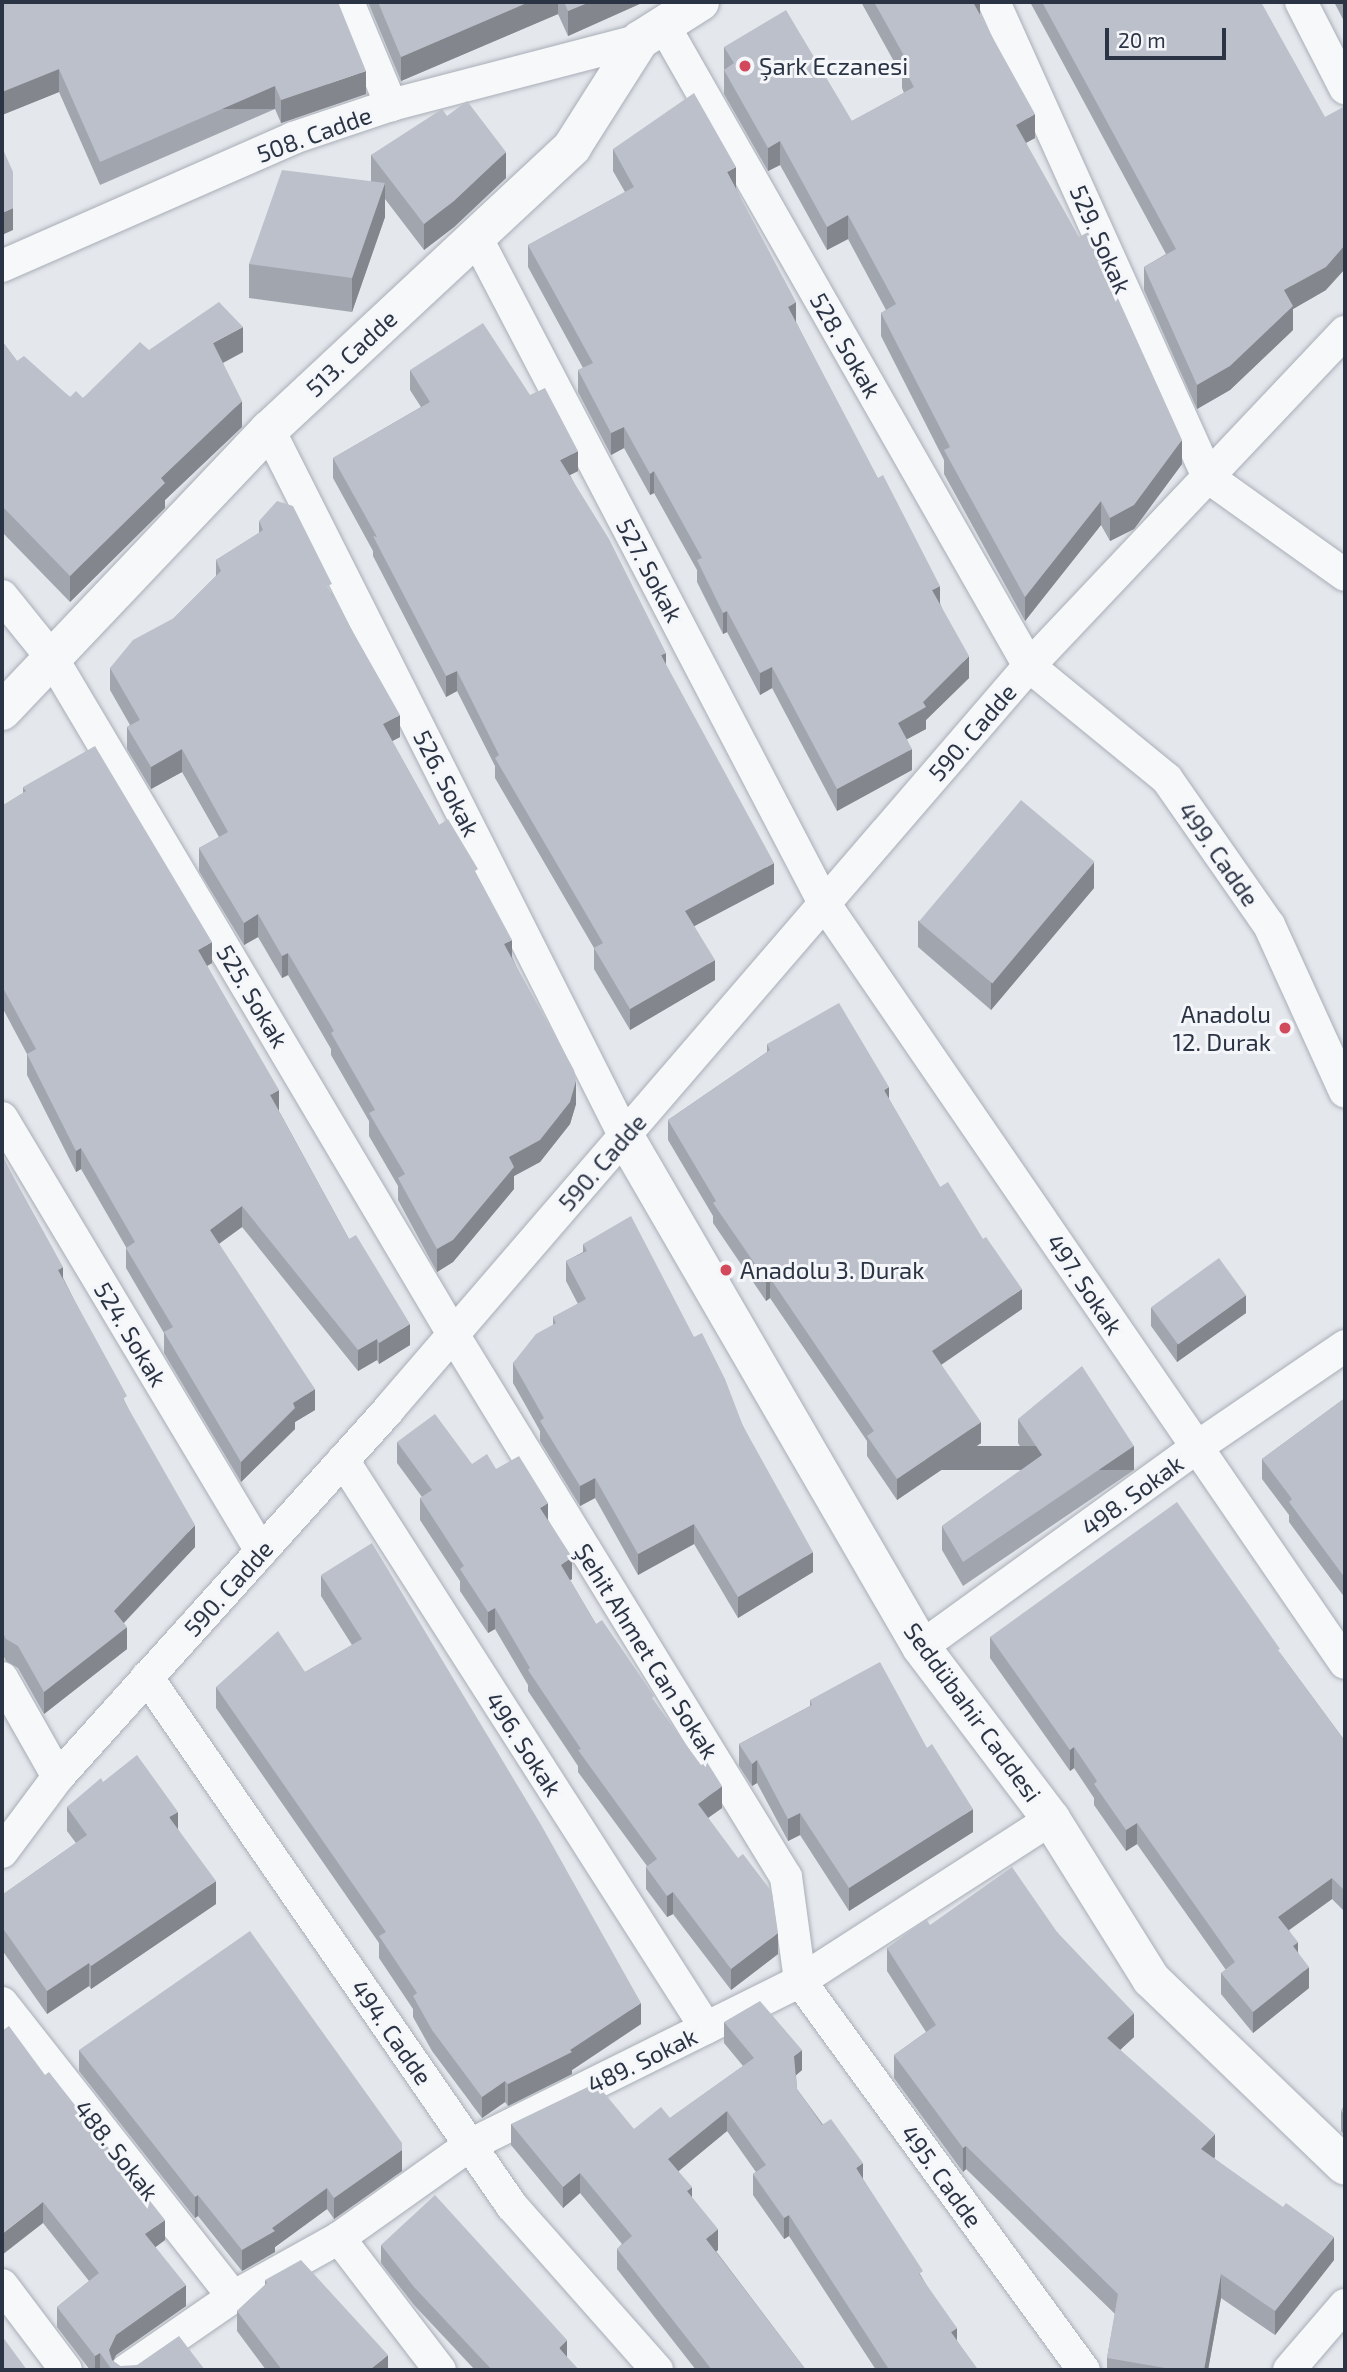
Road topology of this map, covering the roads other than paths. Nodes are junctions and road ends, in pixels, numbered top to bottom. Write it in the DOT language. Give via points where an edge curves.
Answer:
graph roads {
  1 [pos="348,2"];
  2 [pos="700,2"];
  3 [pos="994,2"];
  4 [pos="1301,2"];
  5 [pos="652,32"];
  6 [pos="1345,88"];
  7 [pos="391,106"];
  8 [pos="476,237"];
  9 [pos="2,266"];
  10 [pos="1345,332"];
  11 [pos="269,430"];
  12 [pos="1208,477"];
  13 [pos="1345,575"];
  14 [pos="2,596"];
  15 [pos="52,658"];
  16 [pos="1029,666"];
  17 [pos="2,711"];
  18 [pos="824,904"];
  19 [pos="1345,1092"];
  20 [pos="2,1118"];
  21 [pos="624,1135"];
  22 [pos="453,1334"];
  23 [pos="1345,1346"];
  24 [pos="1197,1447"];
  25 [pos="343,1460"];
  26 [pos="261,1551"];
  27 [pos="921,1647"];
  28 [pos="1345,1664"];
  29 [pos="2,1678"];
  30 [pos="147,1678"];
  31 [pos="58,1777"];
  32 [pos="1051,1819"];
  33 [pos="2,1852"];
  34 [pos="800,1981"];
  35 [pos="2,2003"];
  36 [pos="706,2028"];
  37 [pos="470,2146"];
  38 [pos="1345,2166"];
  39 [pos="339,2238"];
  40 [pos="2,2285"];
  41 [pos="233,2297"];
  42 [pos="1345,2305"];
  43 [pos="66,2370"];
  44 [pos="127,2370"];
  45 [pos="440,2370"];
  46 [pos="657,2370"];
  47 [pos="1084,2370"];
  48 [pos="1289,2370"];
  1 -- 7 [label="street"];
  2 -- 5 [label="street, 513. Cadde"];
  3 -- 12 [label="street, 529. Sokak"];
  4 -- 6 [label="street"];
  5 -- 7 [label="street, 508. Cadde"];
  5 -- 8 [label="street, 513. Cadde" via="572,147"];
  5 -- 16 [label="street, 528. Sokak"];
  7 -- 9 [label="street, 508. Cadde" via="293,138"];
  8 -- 11 [label="street, 513. Cadde"];
  8 -- 18 [label="street, 527. Sokak"];
  10 -- 12 [label="street, 590. Cadde"];
  11 -- 15 [label="street, 513. Cadde"];
  11 -- 21 [label="street, 526. Sokak"];
  12 -- 13 [label="street"];
  12 -- 16 [label="street, 590. Cadde"];
  14 -- 15 [label="street, 525. Sokak"];
  15 -- 17 [label="street, 513. Cadde"];
  15 -- 22 [label="street, 525. Sokak"];
  16 -- 18 [label="street, 590. Cadde"];
  16 -- 19 [label="street, 499. Cadde" via="1167,779 1269,925"];
  18 -- 21 [label="street, 590. Cadde"];
  18 -- 24 [label="street, 497. Sokak"];
  20 -- 26 [label="street, 524. Sokak"];
  21 -- 22 [label="street, 590. Cadde"];
  21 -- 27 [label="street, Seddübahir Caddesi"];
  22 -- 25 [label="street, 590. Cadde"];
  22 -- 34 [label="street, Şehit Ahmet Can Sokak" via="786,1877"];
  23 -- 24 [label="street, 498. Sokak"];
  24 -- 27 [label="street, 498. Sokak"];
  24 -- 28 [label="street, 497. Sokak"];
  25 -- 26 [label="street, 590. Cadde"];
  25 -- 36 [label="street, 496. Sokak"];
  26 -- 30 [label="street, 590. Cadde"];
  27 -- 32 [label="street, Seddübahir Caddesi"];
  29 -- 31 [label="street"];
  30 -- 31 [label="street, 590. Cadde"];
  30 -- 37 [label="street, 494. Cadde"];
  31 -- 33 [label="street, 590. Cadde"];
  32 -- 34 [label="street, 489. Sokak"];
  32 -- 38 [label="street, Seddübahir Caddesi" via="1152,1979"];
  34 -- 36 [label="street, 489. Sokak"];
  34 -- 47 [label="street, 495. Cadde"];
  35 -- 41 [label="street, 488. Sokak"];
  36 -- 37 [label="street, 489. Sokak"];
  37 -- 39 [label="street, 489. Sokak"];
  37 -- 46 [label="street, 494. Cadde" via="512,2206"];
  39 -- 41 [label="street, 489. Sokak"];
  39 -- 45 [label="street"];
  40 -- 43 [label="street"];
  41 -- 44 [label="street, 489. Sokak"];
  42 -- 48 [label="street"];
}
